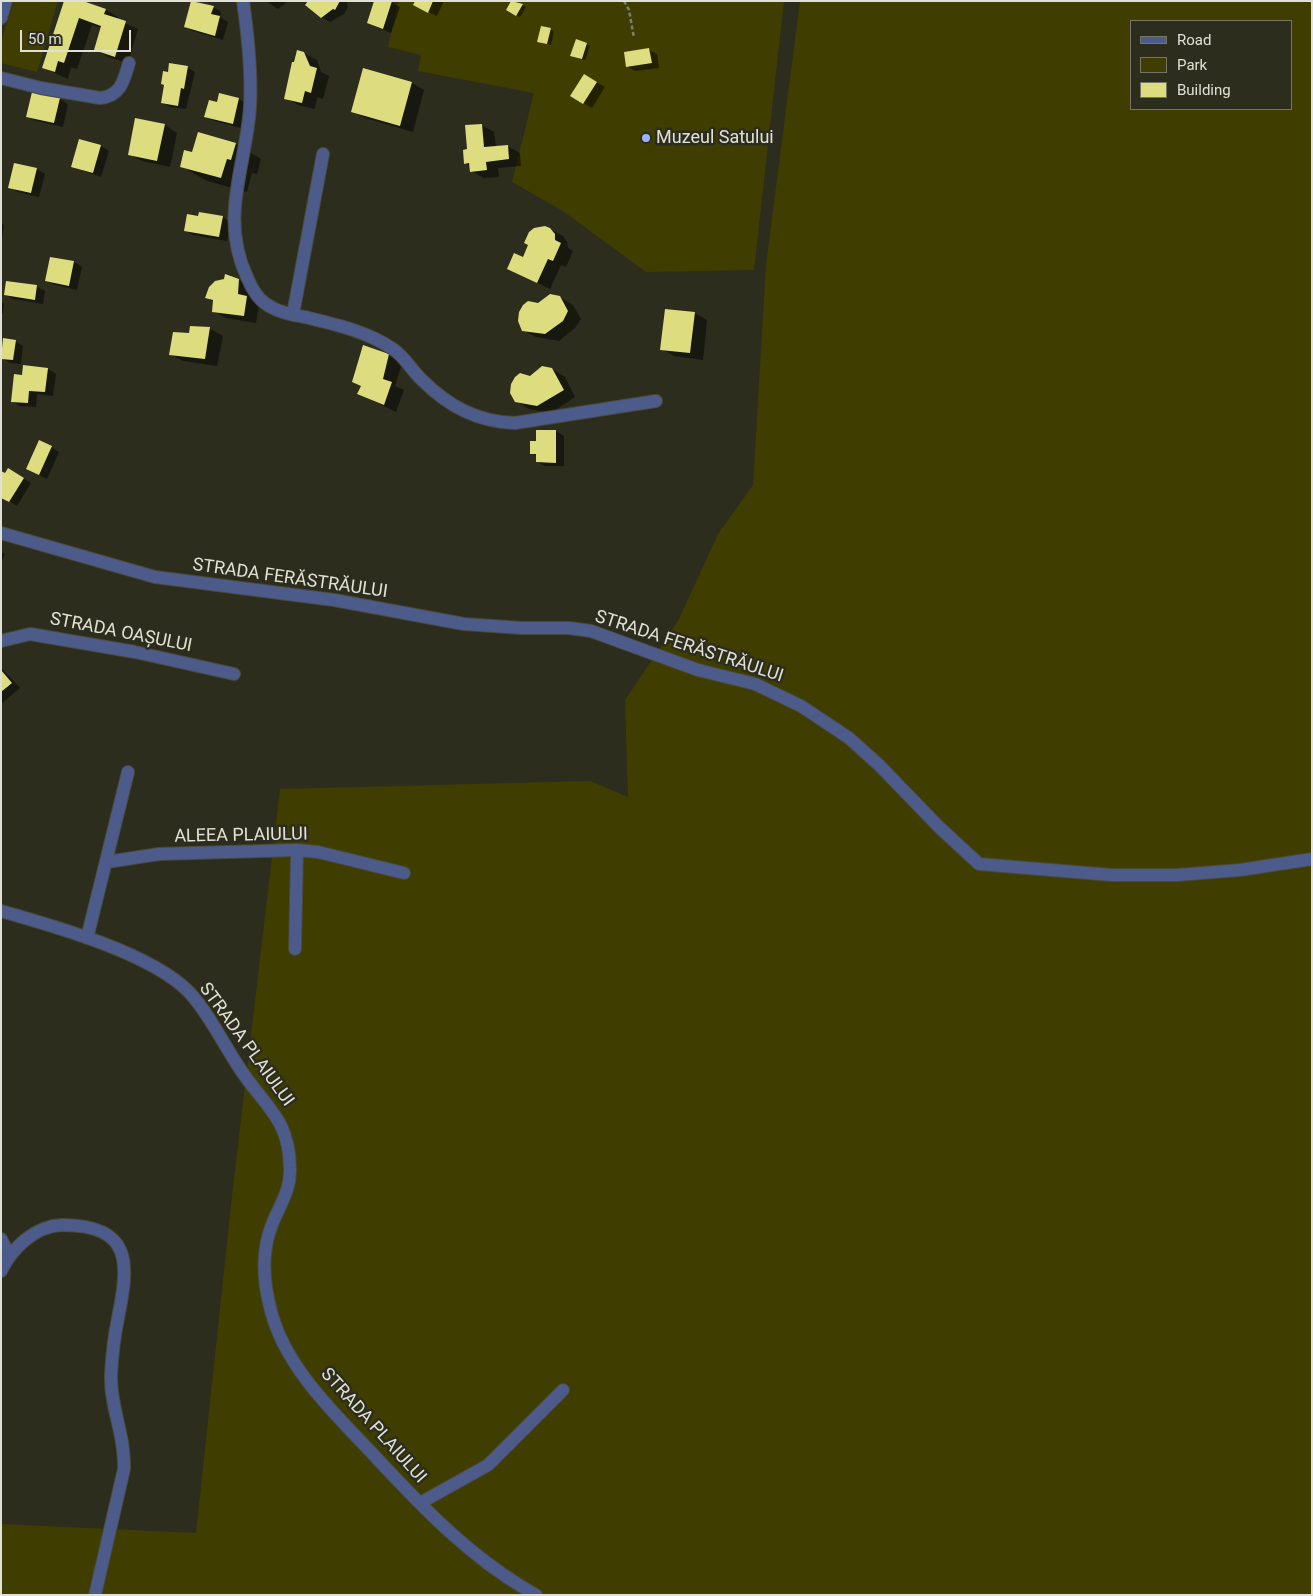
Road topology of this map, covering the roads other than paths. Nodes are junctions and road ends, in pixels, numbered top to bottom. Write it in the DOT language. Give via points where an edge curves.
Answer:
graph roads {
  1 [pos="6,1"];
  2 [pos="243,1"];
  3 [pos="1,18"];
  4 [pos="129,63"];
  5 [pos="1,78"];
  6 [pos="323,154"];
  7 [pos="293,314"];
  8 [pos="656,401"];
  9 [pos="1,533"];
  10 [pos="1,641"];
  11 [pos="234,674"];
  12 [pos="128,772"];
  13 [pos="298,850"];
  14 [pos="1312,859"];
  15 [pos="107,862"];
  16 [pos="404,873"];
  17 [pos="1,911"];
  18 [pos="87,938"];
  19 [pos="295,949"];
  20 [pos="1,1239"];
  21 [pos="9,1255"];
  22 [pos="1,1271"];
  23 [pos="563,1390"];
  24 [pos="420,1503"];
  25 [pos="95,1595"];
  26 [pos="536,1595"];
  1 -- 3 [label="street"];
  2 -- 7 [label="street" via="250,89 236,187 235,243 252,289 264,303"];
  4 -- 5 [label="street" via="122,86 116,93 100,98"];
  6 -- 7 [label="street"];
  7 -- 8 [label="street" via="347,327 394,350 421,379 458,409 496,423"];
  9 -- 14 [label="street, STRADA FERĂSTRĂULUI" via="155,577 334,600 464,624 591,631 698,670 755,684 801,706 849,738 979,864 1112,875 1177,875"];
  10 -- 11 [label="street, STRADA OAȘULUI" via="30,634 135,652"];
  12 -- 15 [label="street"];
  13 -- 15 [label="street, ALEEA PLAIULUI" via="159,854"];
  13 -- 16 [label="street, ALEEA PLAIULUI"];
  13 -- 19 [label="street"];
  15 -- 18 [label="street"];
  17 -- 18 [label="street, STRADA PLAIULUI"];
  18 -- 24 [label="street, STRADA PLAIULUI" via="158,968 188,991 251,1085 274,1111 287,1138 290,1170 285,1198 266,1247 265,1284 272,1314 301,1372 340,1420"];
  20 -- 21 [label="street"];
  21 -- 22 [label="street"];
  21 -- 25 [label="street" via="42,1229 73,1225 92,1228 110,1237 118,1245 125,1263 125,1285 111,1376 112,1396 124,1448 124,1469"];
  23 -- 24 [label="street" via="488,1465"];
  24 -- 26 [label="street, STRADA PLAIULUI" via="477,1556"];
}
